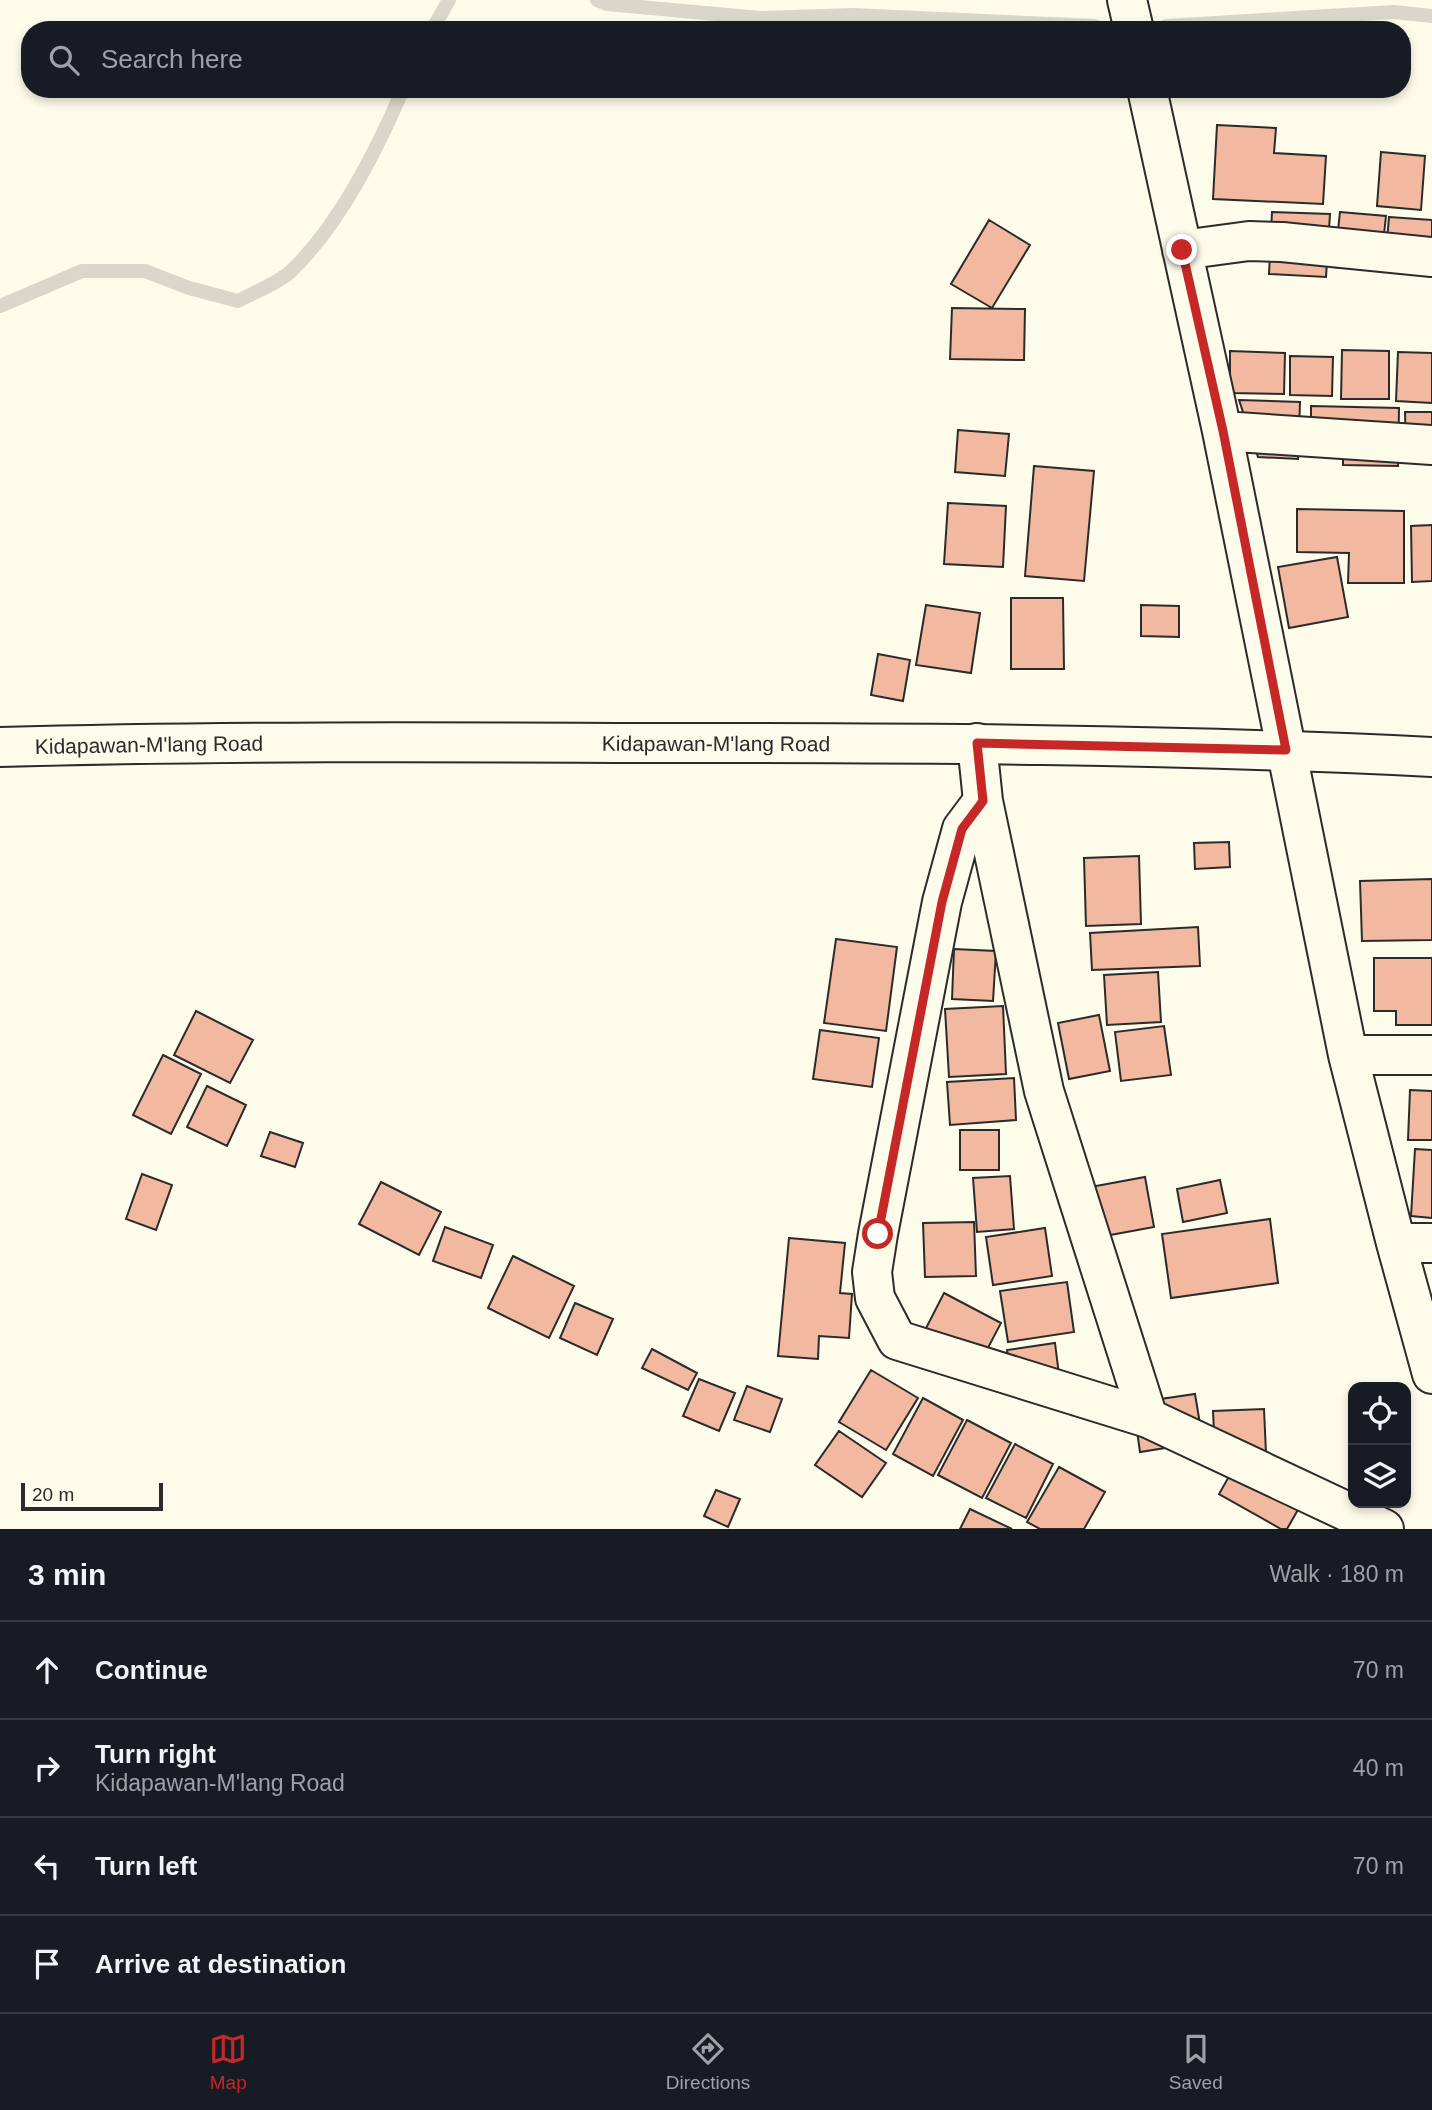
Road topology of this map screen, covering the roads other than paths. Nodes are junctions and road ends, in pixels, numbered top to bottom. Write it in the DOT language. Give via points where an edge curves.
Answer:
graph roads {
  1 [pos="1127,0"];
  2 [pos="1132,21"];
  3 [pos="1149,98"];
  4 [pos="1182,250"];
  5 [pos="1432,257"];
  6 [pos="1223,431"];
  7 [pos="1432,445"];
  8 [pos="977,743"];
  9 [pos="0,747"];
  10 [pos="1286,750"];
  11 [pos="1432,757"];
  12 [pos="983,801"];
  13 [pos="1349,1055"];
  14 [pos="1432,1055"];
  15 [pos="1414,1243"];
  16 [pos="1432,1374"];
  17 [pos="1148,1418"];
  18 [pos="1384,1529"];
  1 -- 2 [label="street"];
  3 -- 4 [label="street"];
  4 -- 5 [label="street" via="1282,242"];
  4 -- 6 [label="street"];
  6 -- 7 [label="street"];
  6 -- 10 [label="street"];
  8 -- 9 [label="street, Kidapawan-M'lang Road" via="190,742"];
  8 -- 10 [label="street, Kidapawan-M'lang Road"];
  8 -- 12 [label="street"];
  10 -- 11 [label="street, Kidapawan-M'lang Road"];
  10 -- 13 [label="street"];
  12 -- 17 [label="street" via="1044,1091"];
  12 -- 17 [label="street" via="962,829 942,902 878,1234 872,1272 874,1298 897,1340"];
  13 -- 14 [label="street"];
  13 -- 15 [label="street"];
  15 -- 16 [label="street"];
  17 -- 18 [label="street"];
}
